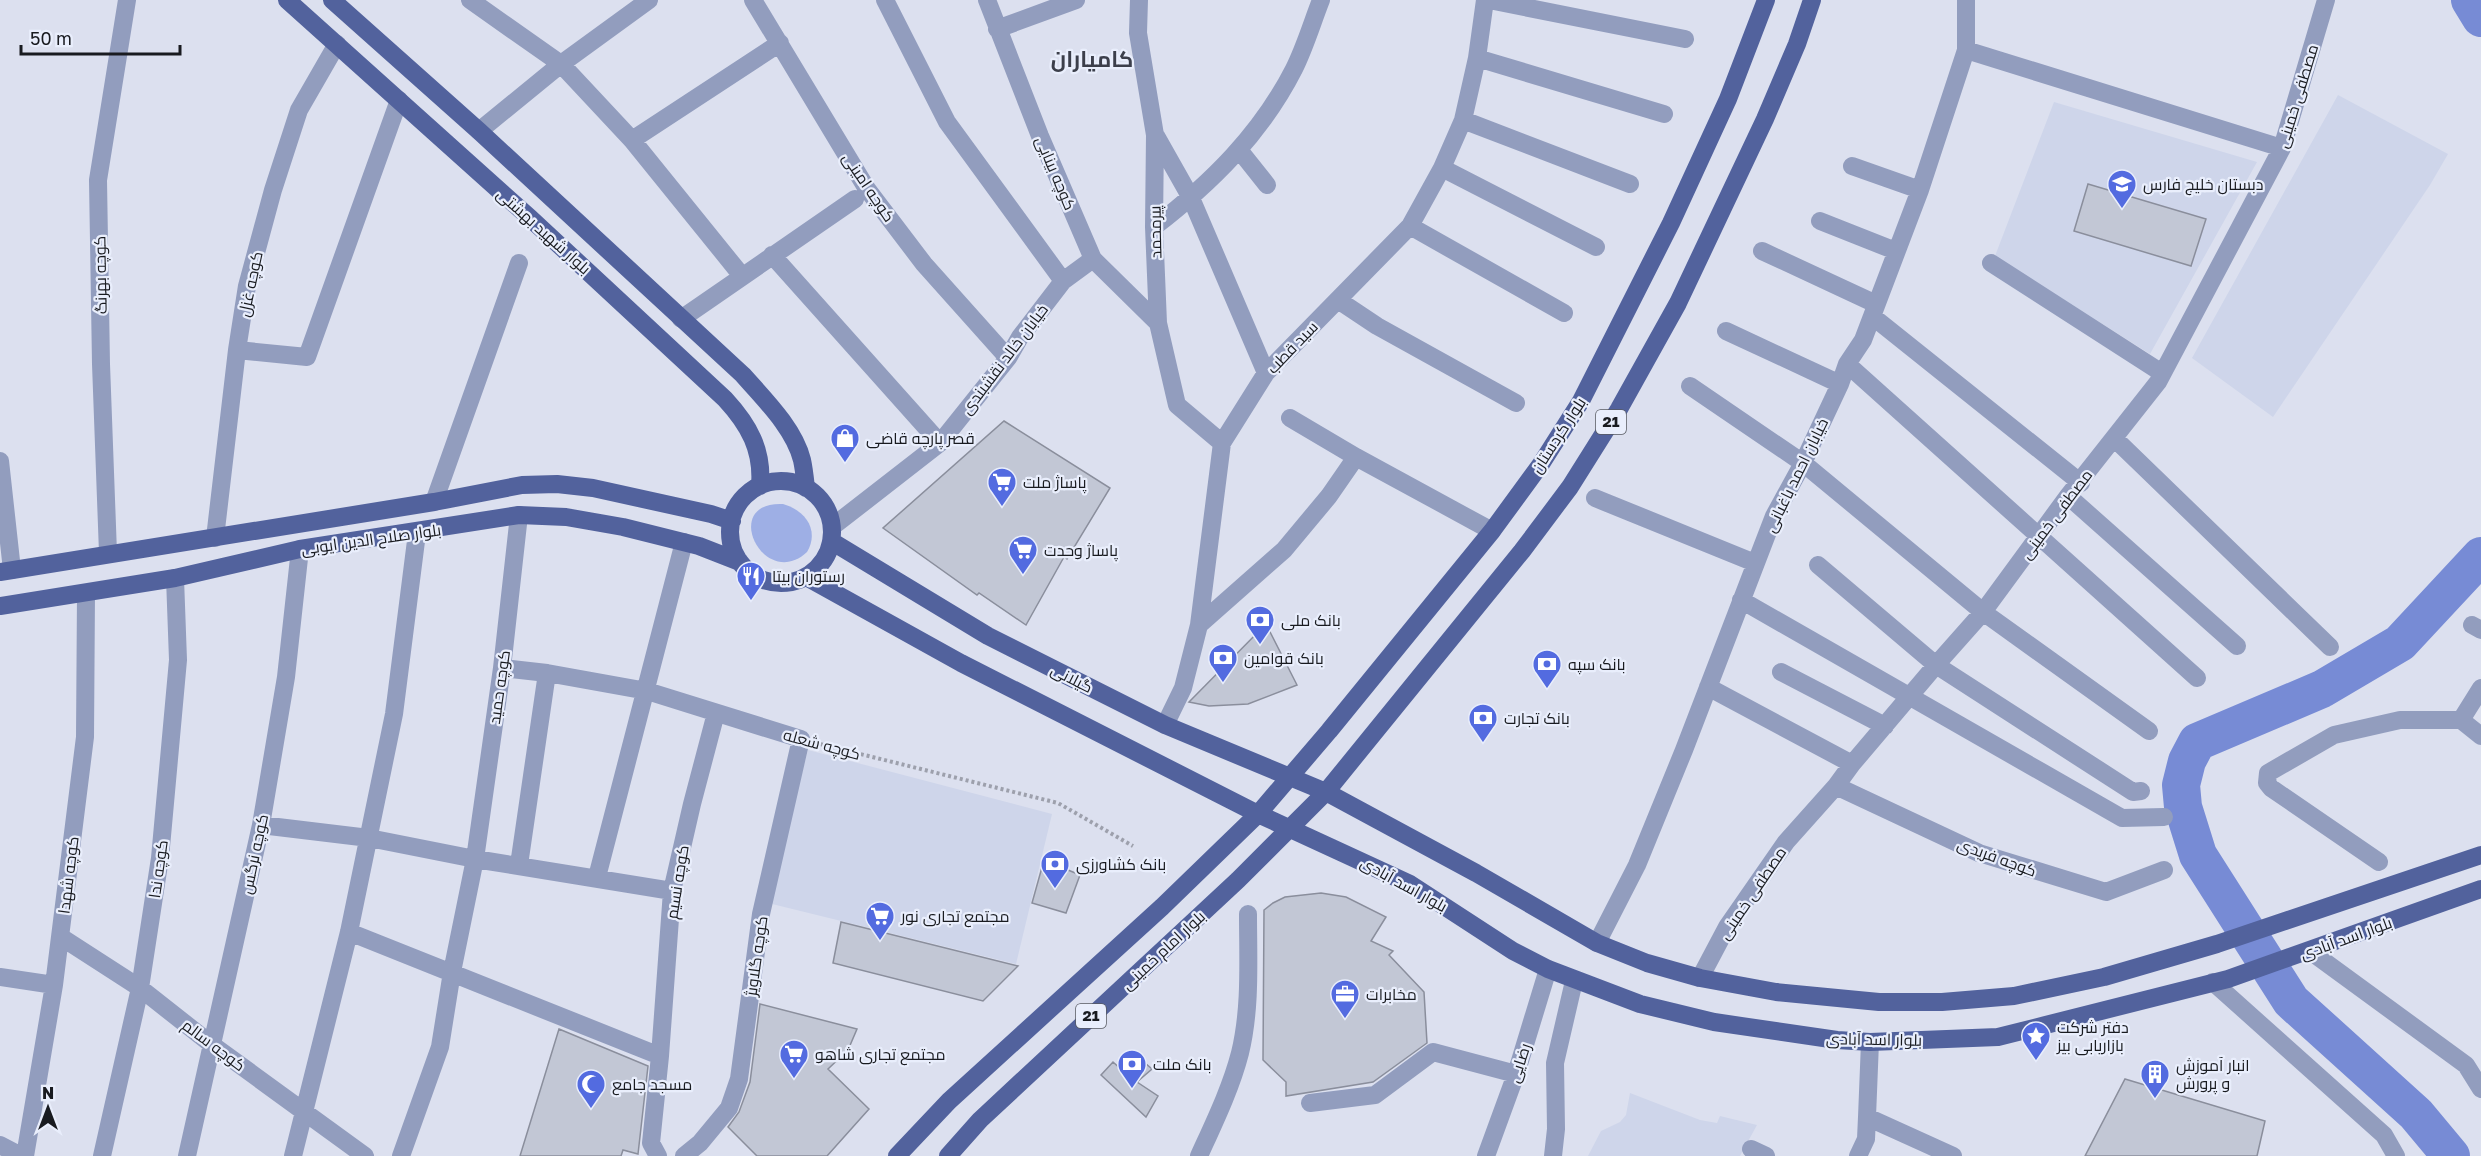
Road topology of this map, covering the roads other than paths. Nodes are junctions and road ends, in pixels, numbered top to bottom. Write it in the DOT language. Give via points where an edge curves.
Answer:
graph roads {
  1 [pos="127,0"];
  2 [pos="287,0"];
  3 [pos="470,0"];
  4 [pos="753,0"];
  5 [pos="885,0"];
  6 [pos="987,0"];
  7 [pos="1076,0"];
  8 [pos="1138,0"];
  9 [pos="1321,0"];
  10 [pos="1487,0"];
  11 [pos="1766,0"];
  12 [pos="1812,0"];
  13 [pos="1966,0"];
  14 [pos="2326,0"];
  15 [pos="334,1"];
  16 [pos="640,2"];
  17 [pos="997,29"];
  18 [pos="1685,39"];
  19 [pos="780,43"];
  20 [pos="337,44"];
  21 [pos="1966,50"];
  22 [pos="1477,58"];
  23 [pos="561,64"];
  24 [pos="399,100"];
  25 [pos="1664,114"];
  26 [pos="1462,120"];
  27 [pos="479,130"];
  28 [pos="1155,135"];
  29 [pos="632,140"];
  30 [pos="2282,148"];
  31 [pos="1240,151"];
  32 [pos="1852,166"];
  33 [pos="1442,168"];
  34 [pos="1629,184"];
  35 [pos="1267,185"];
  36 [pos="1920,190"];
  37 [pos="1191,198"];
  38 [pos="855,200"];
  39 [pos="1820,221"];
  40 [pos="1410,226"];
  41 [pos="1154,227"];
  42 [pos="1596,247"];
  43 [pos="1762,251"];
  44 [pos="1896,251"];
  45 [pos="772,255"];
  46 [pos="1093,259"];
  47 [pos="519,263"];
  48 [pos="1991,263"];
  49 [pos="742,276"];
  50 [pos="1063,281"];
  51 [pos="1338,300"];
  52 [pos="1874,310"];
  53 [pos="1564,313"];
  54 [pos="681,319"];
  55 [pos="1158,323"];
  56 [pos="1726,331"];
  57 [pos="237,350"];
  58 [pos="1008,358"];
  59 [pos="1847,364"];
  60 [pos="1266,373"];
  61 [pos="2162,373"];
  62 [pos="1840,384"];
  63 [pos="1690,386"];
  64 [pos="1516,403"];
  65 [pos="1290,418"];
  66 [pos="2114,438"];
  67 [pos="940,443"];
  68 [pos="1222,443"];
  69 [pos="1356,457"];
  70 [pos="0,461"];
  71 [pos="1803,463"];
  72 [pos="760,486"];
  73 [pos="806,488"];
  74 [pos="2074,490"];
  75 [pos="1595,498"];
  76 [pos="434,502"];
  77 [pos="519,515"];
  78 [pos="732,521"];
  79 [pos="1492,531"];
  80 [pos="417,532"];
  81 [pos="831,534"];
  82 [pos="2039,537"];
  83 [pos="215,538"];
  84 [pos="684,542"];
  85 [pos="300,549"];
  86 [pos="108,553"];
  87 [pos="740,562"];
  88 [pos="1755,563"];
  89 [pos="1818,565"];
  90 [pos="6,571"];
  91 [pos="806,577"];
  92 [pos="175,578"];
  93 [pos="86,592"];
  94 [pos="1741,600"];
  95 [pos="0,606"];
  96 [pos="1983,612"];
  97 [pos="1199,625"];
  98 [pos="2237,646"];
  99 [pos="2330,647"];
  100 [pos="1936,665"];
  101 [pos="502,668"];
  102 [pos="1781,672"];
  103 [pos="547,673"];
  104 [pos="2197,678"];
  105 [pos="1708,687"];
  106 [pos="2481,688"];
  107 [pos="647,691"];
  108 [pos="1912,696"];
  109 [pos="716,713"];
  110 [pos="2461,720"];
  111 [pos="1164,725"];
  112 [pos="1885,726"];
  113 [pos="2149,731"];
  114 [pos="2481,736"];
  115 [pos="801,740"];
  116 [pos="1852,764"];
  117 [pos="1290,776"];
  118 [pos="1836,786"];
  119 [pos="2141,791"];
  120 [pos="1326,792"];
  121 [pos="1258,814"];
  122 [pos="2164,817"];
  123 [pos="261,825"];
  124 [pos="1291,829"];
  125 [pos="369,838"];
  126 [pos="2481,855"];
  127 [pos="475,858"];
  128 [pos="2379,862"];
  129 [pos="519,865"];
  130 [pos="2164,870"];
  131 [pos="597,877"];
  132 [pos="2481,889"];
  133 [pos="672,891"];
  134 [pos="1248,914"];
  135 [pos="349,932"];
  136 [pos="61,937"];
  137 [pos="1597,943"];
  138 [pos="2305,953"];
  139 [pos="1548,969"];
  140 [pos="452,972"];
  141 [pos="0,977"];
  142 [pos="1700,978"];
  143 [pos="1574,981"];
  144 [pos="2221,981"];
  145 [pos="54,985"];
  146 [pos="140,988"];
  147 [pos="1870,1042"];
  148 [pos="211,1044"];
  149 [pos="660,1056"];
  150 [pos="2473,1067"];
  151 [pos="1516,1074"];
  152 [pos="2481,1089"];
  153 [pos="1310,1103"];
  154 [pos="304,1112"];
  155 [pos="1867,1117"];
  156 [pos="0,1145"];
  157 [pos="23,1156"];
  158 [pos="102,1156"];
  159 [pos="187,1156"];
  160 [pos="293,1156"];
  161 [pos="365,1156"];
  162 [pos="401,1156"];
  163 [pos="658,1156"];
  164 [pos="684,1156"];
  165 [pos="897,1156"];
  166 [pos="948,1156"];
  167 [pos="1199,1156"];
  168 [pos="1486,1156"];
  169 [pos="1553,1156"];
  170 [pos="1858,1156"];
  171 [pos="1953,1156"];
  172 [pos="2396,1156"];
  1 -- 86 [label="street, کوچه بهرنگ" via="98,180"];
  2 -- 20 [label="main road, بلوار شهید بهشتی"];
  3 -- 23 [label="street"];
  4 -- 19 [label="street, کوچه امینی"];
  5 -- 50 [label="street" via="947,122"];
  6 -- 17 [label="street, کوچه بینایی"];
  7 -- 17 [label="street"];
  8 -- 28 [label="street, پیرمحمد" via="1138,33"];
  9 -- 31 [label="street" via="1294,68"];
  10 -- 18 [label="street"];
  10 -- 22 [label="street, سید قطب"];
  11 -- 79 [label="main road, بلوار کردستان" via="1728,99 1581,401"];
  12 -- 120 [label="main road, 21" via="1760,129 1678,303 1619,409 1570,487 1529,542"];
  13 -- 21 [label="street, خیابان احمد باغبانی"];
  14 -- 30 [label="street, مصطفی خمینی"];
  15 -- 27 [label="main road, بلوار شهید بهشتی"];
  16 -- 23 [label="street"];
  17 -- 46 [label="street, کوچه بینایی"];
  19 -- 29 [label="street"];
  19 -- 58 [label="street, کوچه امینی" via="867,189 924,264"];
  20 -- 24 [label="main road, بلوار شهید بهشتی"];
  20 -- 57 [label="street, کوچه غزل" via="299,110 247,286"];
  21 -- 30 [label="street"];
  21 -- 36 [label="street, خیابان احمد باغبانی"];
  22 -- 25 [label="street"];
  22 -- 26 [label="street, سید قطب"];
  23 -- 27 [label="street"];
  23 -- 29 [label="street"];
  24 -- 57 [label="street" via="307,357"];
  24 -- 72 [label="main road, بلوار شهید بهشتی" via="725,399 752,439 762,466"];
  26 -- 33 [label="street, سید قطب"];
  26 -- 34 [label="street"];
  27 -- 54 [label="main road, بلوار شهید بهشتی"];
  28 -- 37 [label="street"];
  28 -- 41 [label="street, پیرمحمد"];
  29 -- 49 [label="street"];
  30 -- 61 [label="street, مصطفی خمینی"];
  31 -- 35 [label="street"];
  31 -- 37 [label="street"];
  32 -- 36 [label="street"];
  33 -- 40 [label="street, سید قطب"];
  33 -- 42 [label="street"];
  36 -- 44 [label="street, خیابان احمد باغبانی"];
  37 -- 41 [label="street"];
  37 -- 60 [label="street"];
  38 -- 45 [label="street"];
  39 -- 44 [label="street"];
  40 -- 51 [label="street, سید قطب"];
  40 -- 53 [label="street"];
  41 -- 55 [label="street, پیرمحمد"];
  43 -- 52 [label="street"];
  44 -- 52 [label="street, خیابان احمد باغبانی"];
  45 -- 49 [label="street"];
  45 -- 67 [label="street"];
  46 -- 50 [label="street, خیابان خالد نقشبندی"];
  46 -- 55 [label="street, کوچه بینایی"];
  47 -- 76 [label="street"];
  48 -- 61 [label="street"];
  49 -- 54 [label="street"];
  50 -- 58 [label="street, خیابان خالد نقشبندی"];
  51 -- 60 [label="street, سید قطب"];
  51 -- 64 [label="street"];
  52 -- 59 [label="street, خیابان احمد باغبانی" via="1863,340"];
  52 -- 74 [label="street"];
  54 -- 73 [label="main road, بلوار شهید بهشتی" via="743,375 779,418 802,458"];
  55 -- 68 [label="street, پیرمحمد" via="1177,405"];
  56 -- 62 [label="street"];
  57 -- 83 [label="street, کوچه غزل"];
  58 -- 67 [label="street, خیابان خالد نقشبندی"];
  59 -- 62 [label="street, خیابان احمد باغبانی"];
  59 -- 82 [label="street"];
  60 -- 68 [label="street, سید قطب"];
  61 -- 66 [label="street, مصطفی خمینی"];
  62 -- 71 [label="street, خیابان احمد باغبانی"];
  63 -- 71 [label="street"];
  65 -- 69 [label="street"];
  66 -- 74 [label="street, مصطفی خمینی"];
  66 -- 99 [label="street"];
  67 -- 81 [label="street, خیابان خالد نقشبندی"];
  68 -- 97 [label="street, سید قطب"];
  69 -- 79 [label="street"];
  69 -- 97 [label="street" via="1284,550"];
  70 -- 90 [label="street"];
  71 -- 88 [label="street, خیابان احمد باغبانی" via="1774,516"];
  71 -- 96 [label="street"];
  72 -- 73 [label="main road" via="783,482"];
  72 -- 78 [label="main road" via="742,500"];
  73 -- 81 [label="main road" via="826,508"];
  74 -- 82 [label="street, مصطفی خمینی"];
  74 -- 98 [label="street"];
  75 -- 88 [label="street"];
  76 -- 78 [label="main road, بلوار صلاح الدین ایوبی" via="522,485 557,484 592,488"];
  76 -- 83 [label="main road, بلوار صلاح الدین ایوبی"];
  77 -- 80 [label="main road, بلوار صلاح الدین ایوبی"];
  77 -- 84 [label="main road, بلوار صلاح الدین ایوبی" via="566,517"];
  77 -- 101 [label="street, کوچه حمید"];
  78 -- 87 [label="main road" via="732,542"];
  79 -- 117 [label="main road, بلوار کردستان"];
  80 -- 85 [label="main road, بلوار صلاح الدین ایوبی"];
  80 -- 125 [label="street" via="394,714"];
  81 -- 91 [label="main road" via="822,562"];
  81 -- 111 [label="main road, گیلانی" via="988,636"];
  82 -- 96 [label="street, مصطفی خمینی"];
  82 -- 104 [label="street"];
  83 -- 86 [label="main road, بلوار صلاح الدین ایوبی"];
  84 -- 87 [label="main road, بلوار صلاح الدین ایوبی"];
  84 -- 107 [label="street"];
  85 -- 92 [label="main road, بلوار صلاح الدین ایوبی"];
  85 -- 123 [label="street, کوچه نرگس" via="286,677"];
  86 -- 90 [label="main road, بلوار صلاح الدین ایوبی"];
  87 -- 91 [label="main road" via="770,582 785,583"];
  88 -- 94 [label="street, خیابان احمد باغبانی"];
  89 -- 100 [label="street"];
  91 -- 121 [label="main road" via="961,663"];
  92 -- 93 [label="main road, بلوار صلاح الدین ایوبی"];
  92 -- 146 [label="street, کوچه ندا" via="178,660 172,743"];
  93 -- 95 [label="main road, بلوار صلاح الدین ایوبی"];
  93 -- 136 [label="street, کوچه شهدا" via="85,737"];
  94 -- 105 [label="street, خیابان احمد باغبانی"];
  94 -- 108 [label="street"];
  96 -- 100 [label="street, مصطفی خمینی"];
  96 -- 113 [label="street"];
  97 -- 111 [label="street, سید قطب" via="1183,688"];
  100 -- 108 [label="street, مصطفی خمینی"];
  100 -- 119 [label="street" via="2133,792"];
  101 -- 103 [label="street, کوچه شعله"];
  101 -- 127 [label="street, کوچه حمید"];
  102 -- 112 [label="street"];
  103 -- 107 [label="street, کوچه شعله"];
  103 -- 129 [label="street"];
  105 -- 116 [label="street"];
  105 -- 137 [label="street, خیابان احمد باغبانی" via="1636,865"];
  106 -- 110 [label="street"];
  107 -- 109 [label="street, کوچه شعله"];
  107 -- 131 [label="street"];
  108 -- 112 [label="street, مصطفی خمینی"];
  108 -- 122 [label="street" via="2122,818"];
  109 -- 115 [label="street, کوچه شعله"];
  109 -- 133 [label="street, کوچه نسیم"];
  110 -- 114 [label="street"];
  110 -- 128 [label="street" via="2400,720 2334,735 2270,770 2266,778 2271,788"];
  111 -- 117 [label="main road, گیلانی"];
  112 -- 116 [label="street, مصطفی خمینی"];
  115 -- 164 [label="street, کوچه گلاویژ" via="761,914 739,1078 729,1108"];
  116 -- 118 [label="street, مصطفی خمینی"];
  117 -- 120 [label="main road, گیلانی"];
  117 -- 121 [label="main road, بلوار کردستان"];
  118 -- 130 [label="street, کوچه فریدی" via="1978,853 2106,892"];
  118 -- 142 [label="street, مصطفی خمینی" via="1786,842 1726,927"];
  120 -- 124 [label="main road, بلوار امام خمینی / 21"];
  120 -- 137 [label="main road"];
  121 -- 124 [label="main road"];
  121 -- 165 [label="main road, بلوار امام خمینی" via="949,1101"];
  123 -- 125 [label="street"];
  123 -- 148 [label="street, کوچه نرگس"];
  124 -- 139 [label="main road, بلوار اسد آبادی" via="1410,884 1513,951"];
  124 -- 166 [label="main road, بلوار امام خمینی / 21" via="980,1120"];
  125 -- 127 [label="street"];
  125 -- 135 [label="street"];
  126 -- 142 [label="main road" via="2217,944 2104,977 2014,996 1879,1002"];
  127 -- 129 [label="street"];
  127 -- 140 [label="street, کوچه حمید"];
  129 -- 131 [label="street"];
  131 -- 133 [label="street"];
  132 -- 138 [label="main road, بلوار اسد آبادی"];
  133 -- 149 [label="street, کوچه نسیم"];
  134 -- 167 [label="street" via="1246,1008 1240,1053"];
  135 -- 140 [label="street"];
  135 -- 154 [label="street"];
  136 -- 145 [label="street, کوچه شهدا"];
  136 -- 146 [label="street, کوچه سالم"];
  137 -- 142 [label="main road"];
  138 -- 144 [label="main road, بلوار اسد آبادی"];
  138 -- 150 [label="street"];
  139 -- 143 [label="main road, بلوار اسد آبادی"];
  139 -- 151 [label="street, رضایی"];
  140 -- 149 [label="street"];
  140 -- 162 [label="street, کوچه حمید" via="440,1047"];
  141 -- 145 [label="street"];
  143 -- 147 [label="main road, بلوار اسد آبادی" via="1640,1004 1714,1022"];
  143 -- 169 [label="street" via="1555,1063"];
  144 -- 147 [label="main road, بلوار اسد آبادی" via="1998,1037"];
  144 -- 172 [label="street" via="2384,1135"];
  145 -- 157 [label="street, کوچه شهدا"];
  146 -- 148 [label="street, کوچه سالم"];
  146 -- 158 [label="street, کوچه ندا"];
  147 -- 155 [label="street"];
  148 -- 154 [label="street, کوچه سالم"];
  148 -- 159 [label="street, کوچه نرگس"];
  149 -- 163 [label="street, کوچه نسیم" via="651,1143"];
  150 -- 152 [label="street"];
  151 -- 153 [label="street" via="1433,1052 1375,1095"];
  151 -- 168 [label="street, رضایی"];
  154 -- 160 [label="street"];
  154 -- 161 [label="street, کوچه سالم"];
  155 -- 170 [label="street" via="1866,1139"];
  155 -- 171 [label="street"];
  156 -- 157 [label="street"];
}
